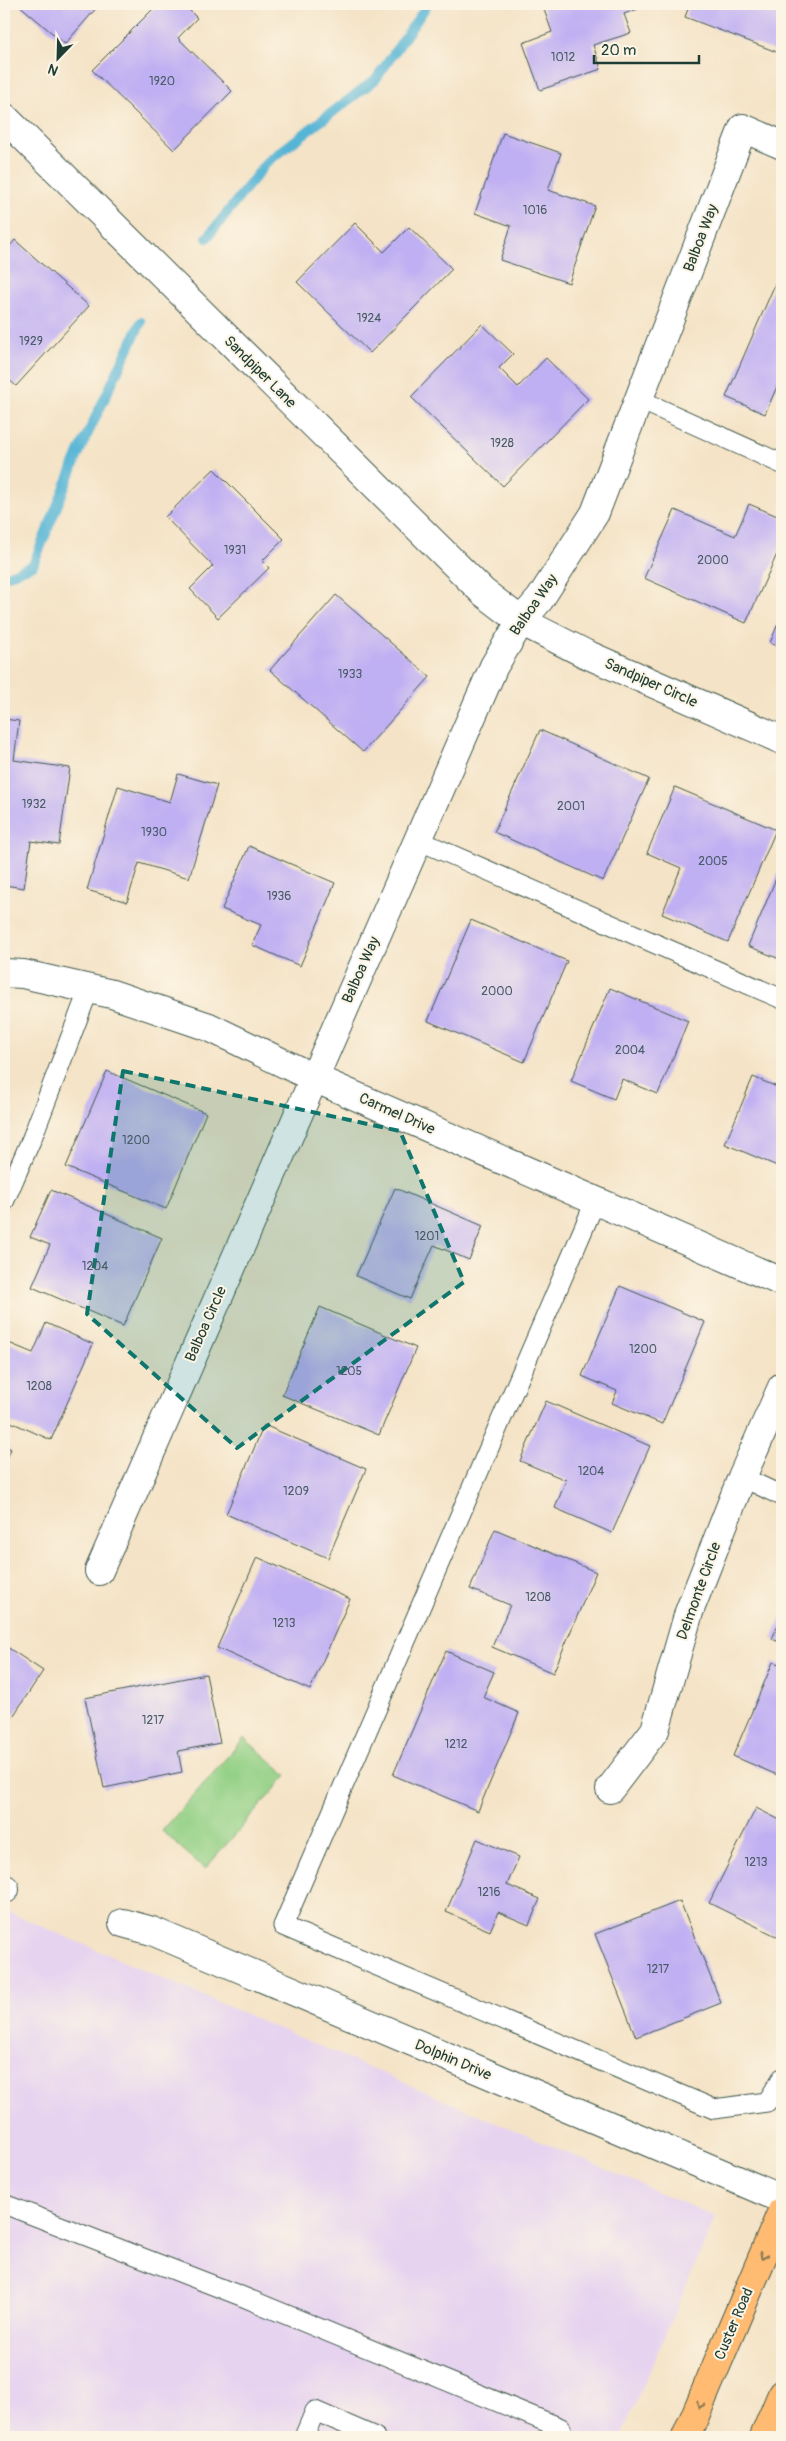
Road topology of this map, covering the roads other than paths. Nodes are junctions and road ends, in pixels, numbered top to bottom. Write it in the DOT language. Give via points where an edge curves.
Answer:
graph roads {
  1 [pos="4,118"];
  2 [pos="782,145"];
  3 [pos="638,399"];
  4 [pos="782,464"];
  5 [pos="521,622"];
  6 [pos="782,740"];
  7 [pos="418,840"];
  8 [pos="4,972"];
  9 [pos="89,989"];
  10 [pos="782,999"];
  11 [pos="314,1078"];
  12 [pos="4,1202"];
  13 [pos="595,1202"];
  14 [pos="782,1282"];
  15 [pos="782,1387"];
  16 [pos="742,1477"];
  17 [pos="782,1496"];
  18 [pos="99,1571"];
  19 [pos="610,1788"];
  20 [pos="123,1923"];
  21 [pos="782,2078"];
  22 [pos="782,2200"];
  23 [pos="4,2204"];
  24 [pos="782,2211"];
  25 [pos="782,2394"];
  26 [pos="304,2437"];
  27 [pos="375,2437"];
  28 [pos="558,2437"];
  29 [pos="686,2437"];
  30 [pos="764,2437"];
  1 -- 5 [label="street, Sandpiper Lane" via="483,592"];
  2 -- 3 [label="street, Balboa Way" via="743,128"];
  3 -- 4 [label="lane"];
  3 -- 5 [label="street, Balboa Way" via="595,513"];
  5 -- 6 [label="street, Sandpiper Circle"];
  5 -- 7 [label="street, Balboa Way" via="494,666"];
  7 -- 10 [label="lane"];
  7 -- 11 [label="street, Balboa Way"];
  8 -- 9 [label="street, Carmel Drive"];
  9 -- 11 [label="street, Carmel Drive" via="209,1028"];
  9 -- 12 [label="lane"];
  11 -- 13 [label="street, Carmel Drive"];
  11 -- 18 [label="street, Balboa Circle"];
  13 -- 14 [label="street, Carmel Drive"];
  13 -- 21 [label="lane" via="282,1926 714,2109 767,2102"];
  15 -- 16 [label="street, Delmonte Circle"];
  16 -- 17 [label="lane"];
  16 -- 19 [label="street, Delmonte Circle" via="689,1612 655,1730"];
  20 -- 22 [label="street, Dolphin Drive" via="152,1931"];
  23 -- 28 [label="lane" via="240,2296 562,2428"];
  24 -- 29 [label="main road, Custer Road, one-way"];
  25 -- 30 [label="main road"];
  26 -- 27 [label="lane" via="314,2411"];
}
